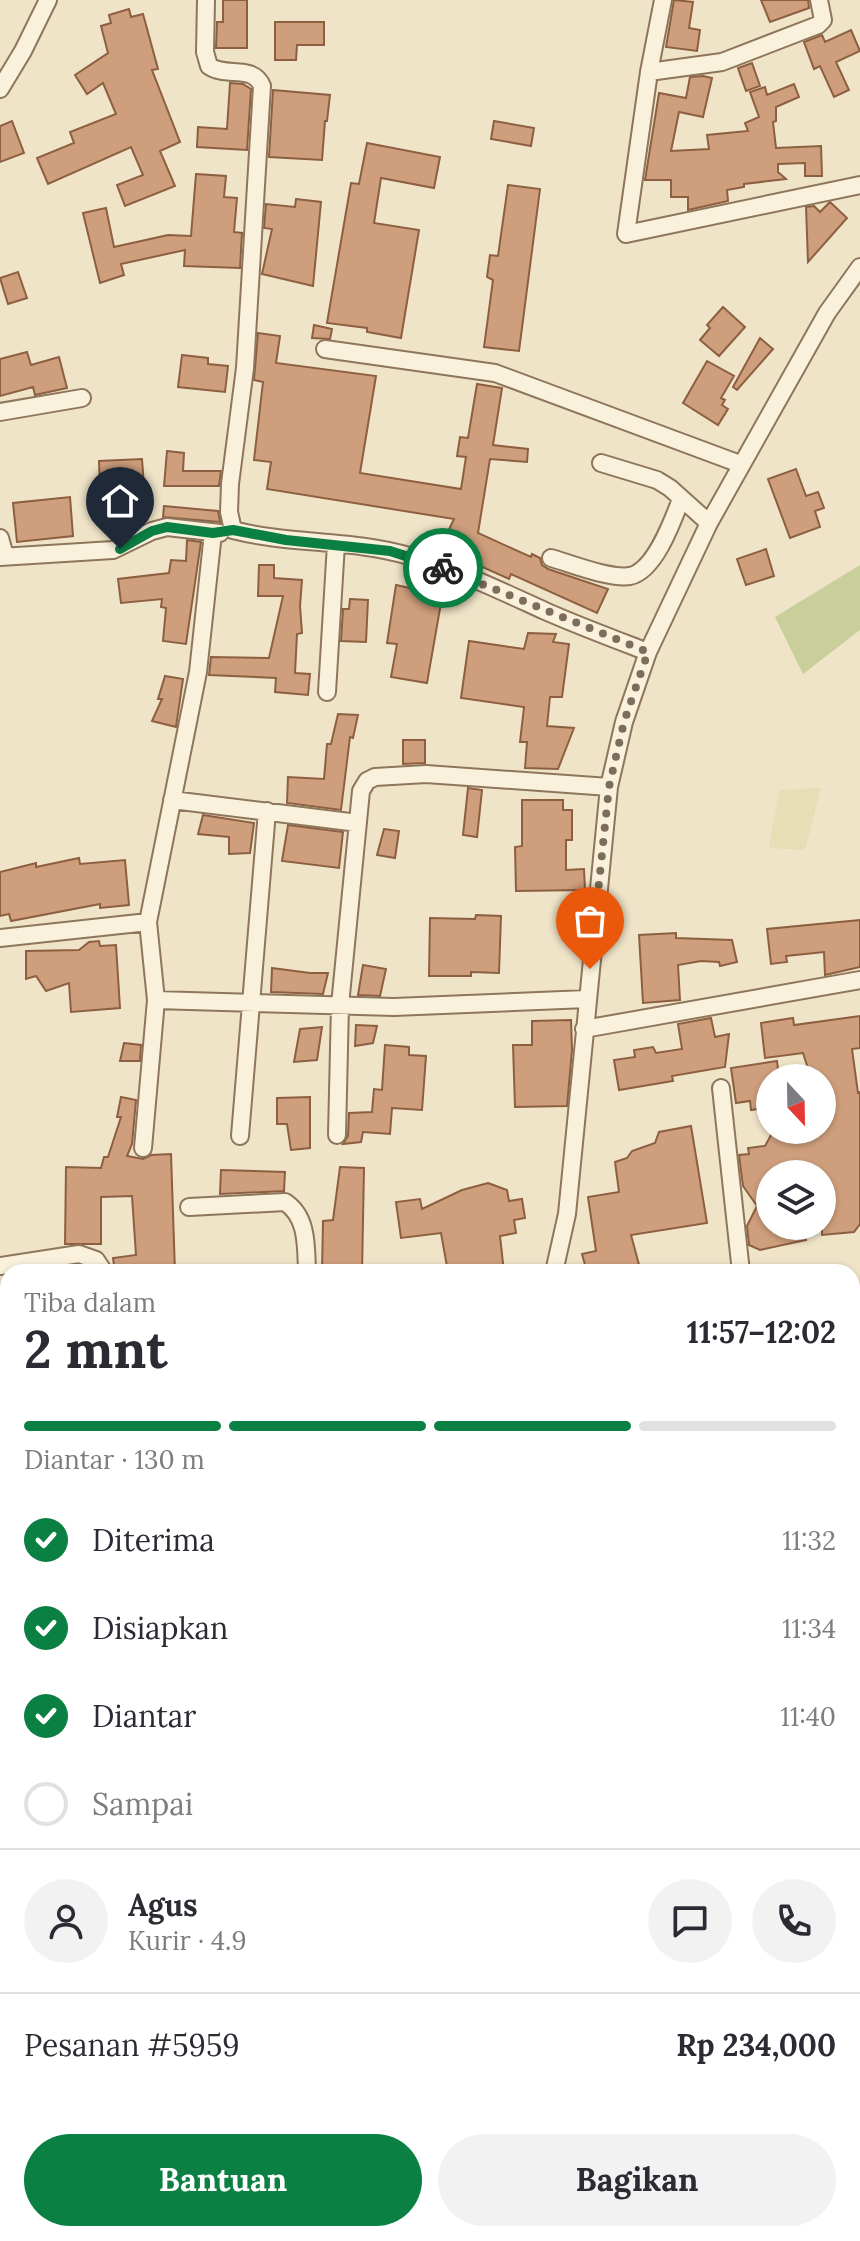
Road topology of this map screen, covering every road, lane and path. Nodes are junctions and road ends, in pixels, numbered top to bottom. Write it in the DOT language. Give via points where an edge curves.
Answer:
graph roads {
  1 [pos="48,0"];
  2 [pos="206,0"];
  3 [pos="663,0"];
  4 [pos="819,0"];
  5 [pos="649,72"];
  6 [pos="0,89"];
  7 [pos="860,185"];
  8 [pos="860,267"];
  9 [pos="325,349"];
  10 [pos="82,398"];
  11 [pos="0,412"];
  12 [pos="601,463"];
  13 [pos="740,464"];
  14 [pos="681,499"];
  15 [pos="709,523"];
  16 [pos="233,530"];
  17 [pos="213,533"];
  18 [pos="0,538"];
  19 [pos="336,544"];
  20 [pos="2,556"];
  21 [pos="551,558"];
  22 [pos="648,652"];
  23 [pos="327,692"];
  24 [pos="609,787"];
  25 [pos="172,800"];
  26 [pos="267,811"];
  27 [pos="358,823"];
  28 [pos="148,922"];
  29 [pos="0,938"];
  30 [pos="860,980"];
  31 [pos="587,999"];
  32 [pos="156,1000"];
  33 [pos="250,1003"];
  34 [pos="340,1005"];
  35 [pos="584,1029"];
  36 [pos="721,1088"];
  37 [pos="337,1135"];
  38 [pos="240,1136"];
  39 [pos="143,1148"];
  40 [pos="189,1207"];
  41 [pos="13,1264"];
  42 [pos="99,1264"];
  43 [pos="306,1264"];
  44 [pos="556,1264"];
  45 [pos="740,1264"];
  1 -- 6 [label="street"];
  2 -- 16 [label="street" via="209,66 256,75 262,86 245,368 230,484"];
  3 -- 5 [label="street"];
  4 -- 5 [label="street" via="823,20 818,25 722,62"];
  5 -- 7 [label="street" via="626,234"];
  8 -- 13 [label="street" via="827,313"];
  9 -- 13 [label="street" via="495,373"];
  10 -- 11 [label="street"];
  12 -- 14 [label="street" via="657,480"];
  13 -- 15 [label="street"];
  14 -- 15 [label="street"];
  14 -- 21 [label="street" via="654,556 632,575"];
  15 -- 22 [label="street"];
  16 -- 17 [label="street"];
  16 -- 19 [label="street"];
  17 -- 20 [label="street" via="167,527 113,550"];
  17 -- 25 [label="street" via="198,672"];
  18 -- 20 [label="street"];
  19 -- 22 [label="street" via="390,551 441,567"];
  19 -- 23 [label="street"];
  22 -- 24 [label="street"];
  24 -- 27 [label="street" via="426,774 375,777 361,791"];
  24 -- 31 [label="street"];
  25 -- 26 [label="street"];
  25 -- 28 [label="street"];
  26 -- 27 [label="street"];
  26 -- 33 [label="street"];
  27 -- 34 [label="street"];
  28 -- 29 [label="street"];
  28 -- 32 [label="street"];
  30 -- 35 [label="street"];
  31 -- 34 [label="street"];
  31 -- 35 [label="street"];
  32 -- 33 [label="street"];
  32 -- 39 [label="street"];
  33 -- 34 [label="street"];
  33 -- 38 [label="street"];
  34 -- 37 [label="street"];
  35 -- 44 [label="street" via="567,1214"];
  36 -- 45 [label="street"];
  40 -- 43 [label="street" via="285,1202 302,1223"];
  41 -- 42 [label="street" via="79,1254"];
}
